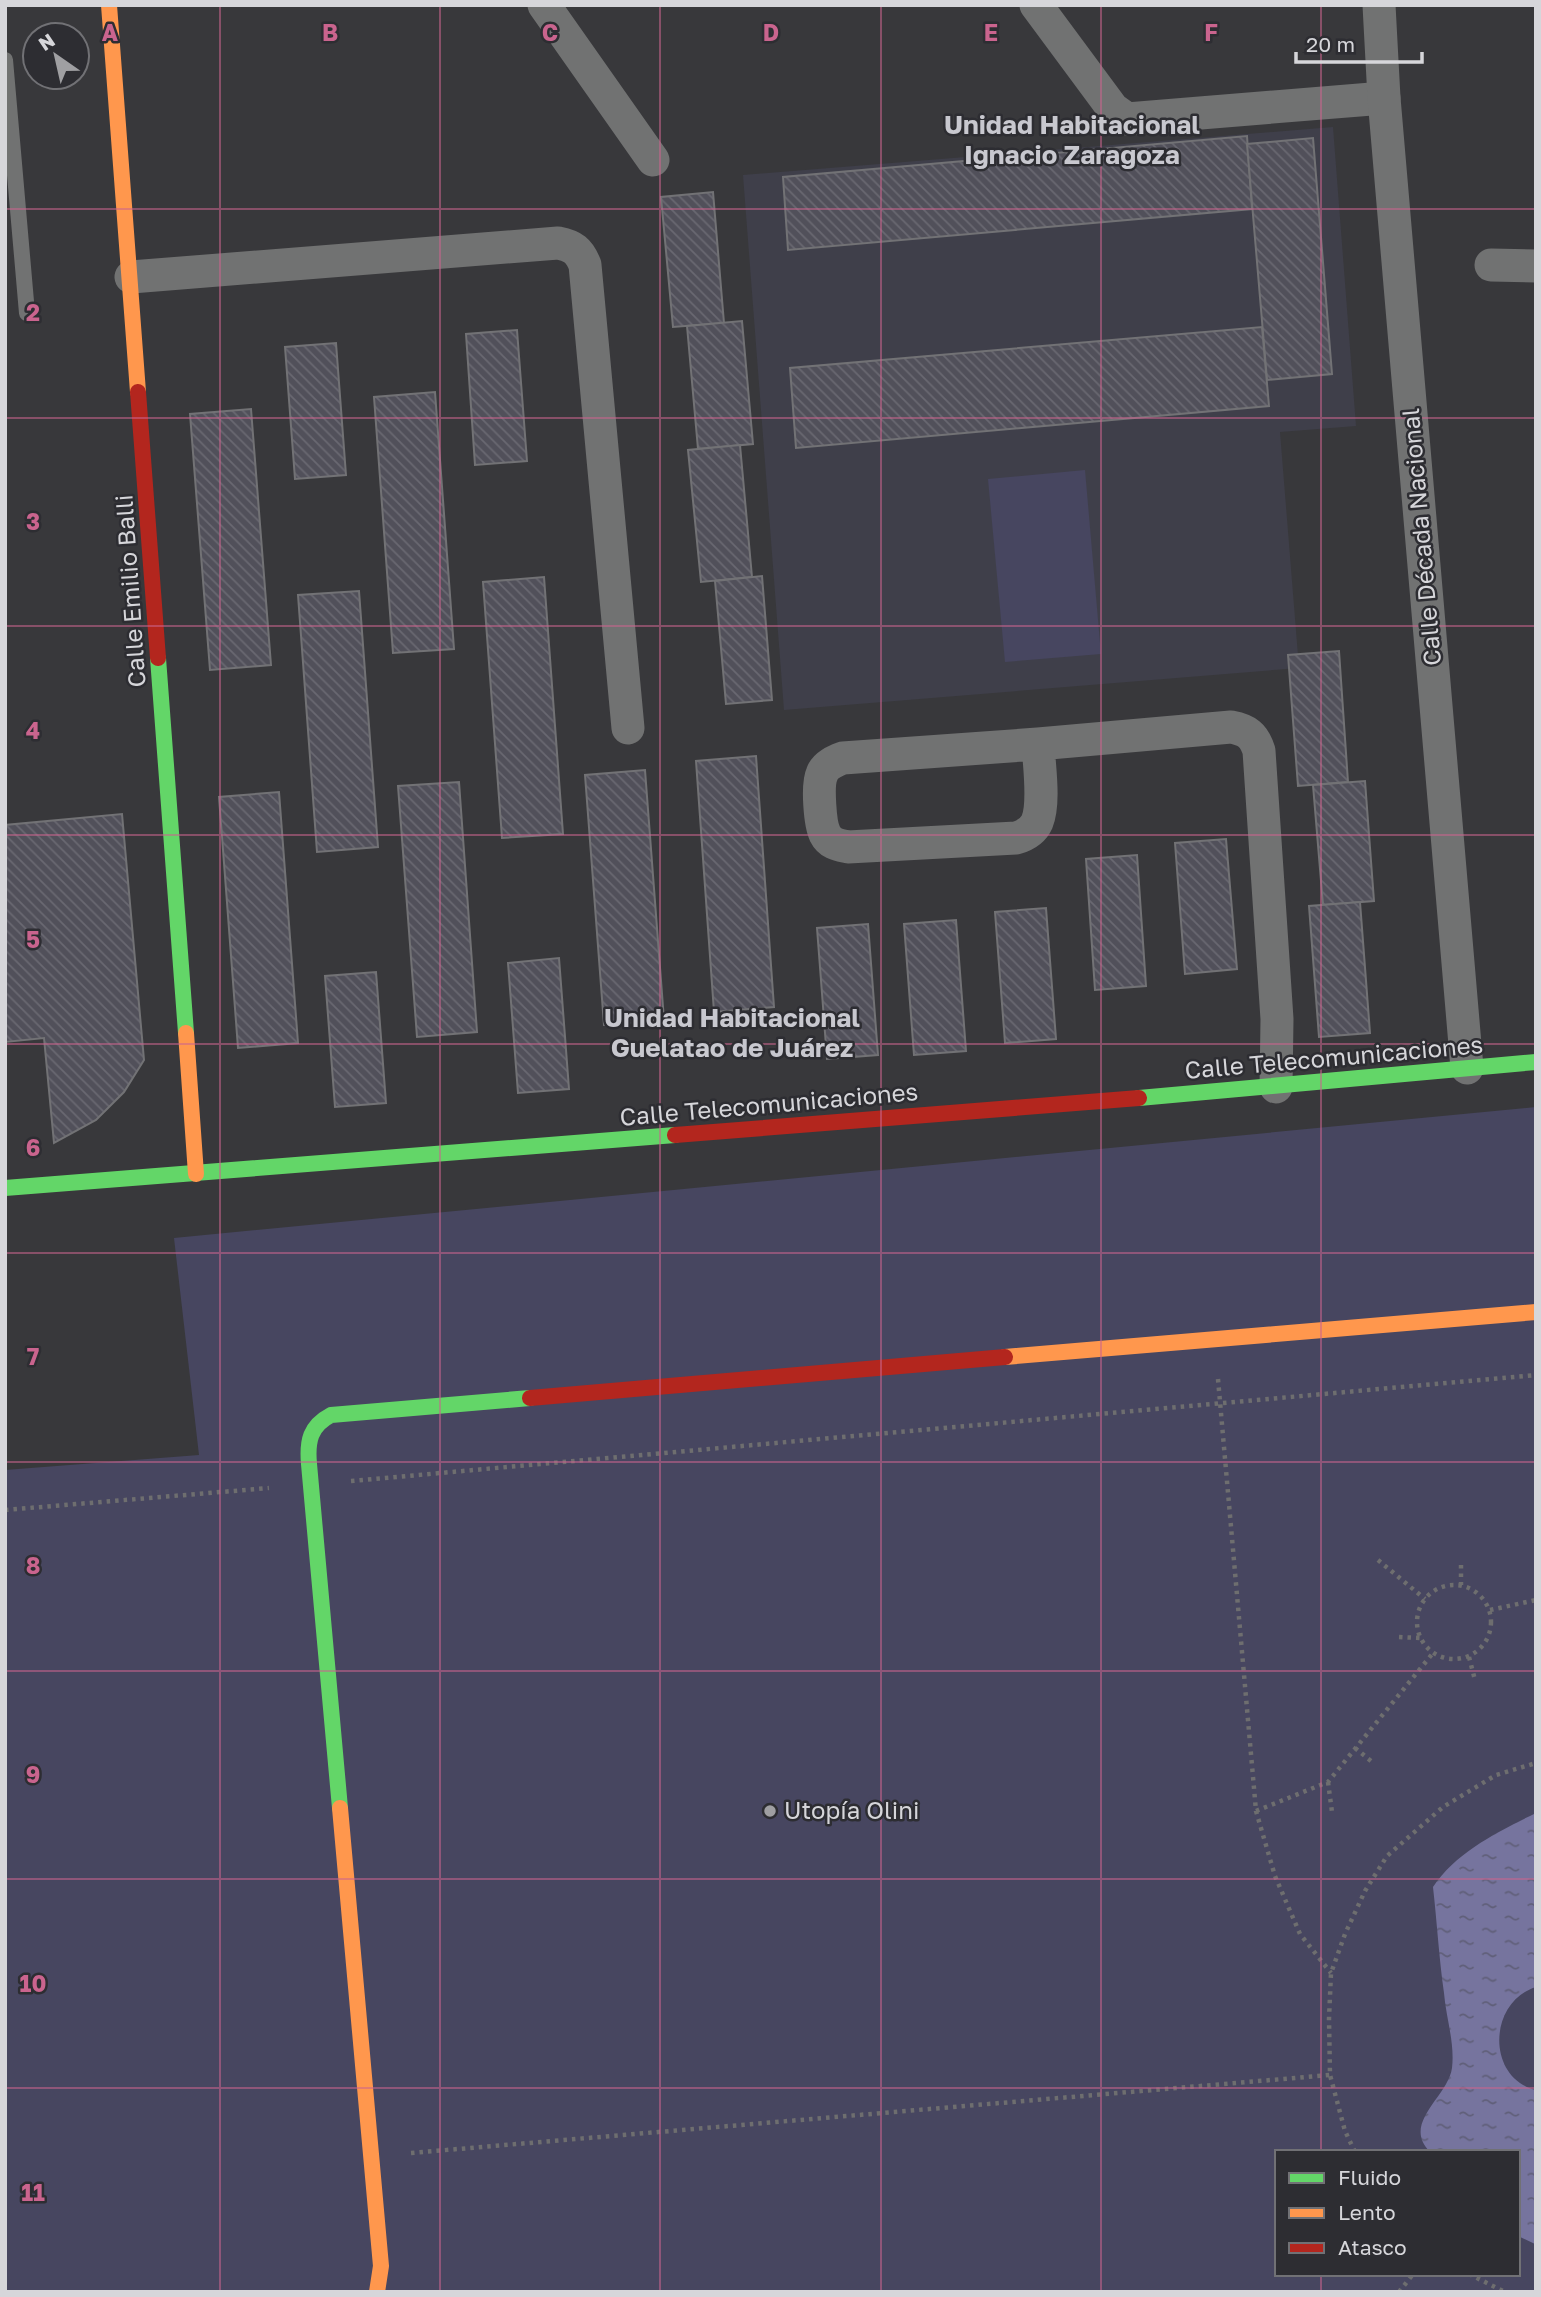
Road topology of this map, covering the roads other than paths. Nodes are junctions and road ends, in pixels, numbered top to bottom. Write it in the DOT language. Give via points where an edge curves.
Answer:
graph roads {
  1 [pos="109,5"];
  2 [pos="544,5"];
  3 [pos="1036,5"];
  4 [pos="1379,5"];
  5 [pos="5,60"];
  6 [pos="1384,98"];
  7 [pos="653,160"];
  8 [pos="1491,265"];
  9 [pos="1536,266"];
  10 [pos="131,276"];
  11 [pos="27,313"];
  12 [pos="628,728"];
  13 [pos="1038,744"];
  14 [pos="1536,1062"];
  15 [pos="1467,1068"];
  16 [pos="1276,1087"];
  17 [pos="196,1174"];
  18 [pos="5,1188"];
  19 [pos="1536,1312"];
  20 [pos="377,2292"];
  1 -- 10 [label="street, Calle Emilio Balli"];
  2 -- 7 [label="street"];
  3 -- 6 [label="street" via="1113,110 1127,119"];
  4 -- 6 [label="street, Calle Década Nacional"];
  5 -- 11 [label="lane"];
  6 -- 15 [label="street, Calle Década Nacional"];
  8 -- 9 [label="street"];
  10 -- 12 [label="street" via="558,243 580,253 585,265"];
  10 -- 17 [label="street, Calle Emilio Balli"];
  13 -- 13 [label="street" via="831,762 822,772 820,785 826,836 835,845 848,847 1028,834 1040,812"];
  13 -- 16 [label="street" via="1231,727 1255,738 1277,1019"];
  14 -- 15 [label="street, Calle Telecomunicaciones"];
  15 -- 16 [label="street, Calle Telecomunicaciones"];
  16 -- 17 [label="street, Calle Telecomunicaciones"];
  17 -- 18 [label="street, Calle Telecomunicaciones"];
  19 -- 20 [label="street" via="319,1419 308,1442 381,2266"];
}
